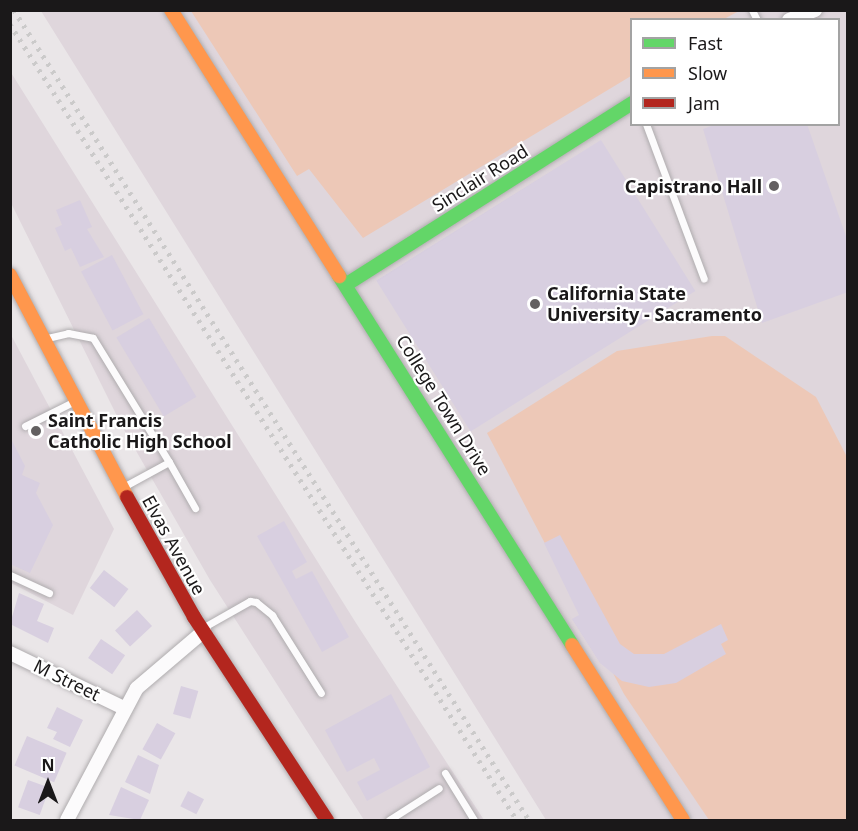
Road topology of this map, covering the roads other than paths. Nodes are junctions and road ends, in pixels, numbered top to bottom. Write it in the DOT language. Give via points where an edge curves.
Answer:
graph roads {
  1 [pos="171,10"];
  2 [pos="815,10"];
  3 [pos="794,18"];
  4 [pos="630,104"];
  5 [pos="647,126"];
  6 [pos="10,275"];
  7 [pos="704,279"];
  8 [pos="347,284"];
  9 [pos="43,339"];
  10 [pos="74,402"];
  11 [pos="25,426"];
  12 [pos="169,462"];
  13 [pos="122,488"];
  14 [pos="195,508"];
  15 [pos="10,575"];
  16 [pos="49,593"];
  17 [pos="203,630"];
  18 [pos="10,652"];
  19 [pos="321,693"];
  20 [pos="124,708"];
  21 [pos="445,773"];
  22 [pos="439,788"];
  23 [pos="320,818"];
  24 [pos="68,820"];
  25 [pos="389,820"];
  26 [pos="474,820"];
  27 [pos="683,820"];
  1 -- 8 [label="street, College Town Drive"];
  2 -- 3 [label="street"];
  4 -- 8 [label="street, Sinclair Road"];
  5 -- 7 [label="lane"];
  6 -- 9 [label="street, Elvas Avenue"];
  8 -- 27 [label="street, College Town Drive"];
  9 -- 10 [label="street, Elvas Avenue"];
  9 -- 12 [label="lane" via="68,333 93,338"];
  10 -- 11 [label="lane"];
  10 -- 13 [label="street, Elvas Avenue"];
  12 -- 13 [label="lane"];
  12 -- 14 [label="lane"];
  13 -- 17 [label="street, Elvas Avenue"];
  15 -- 16 [label="lane"];
  17 -- 19 [label="lane" via="250,601 256,602 272,615"];
  17 -- 20 [label="street" via="155,669"];
  17 -- 23 [label="street, Elvas Avenue"];
  18 -- 20 [label="street, M Street"];
  20 -- 24 [label="street"];
  21 -- 26 [label="lane"];
  22 -- 25 [label="lane"];
}
